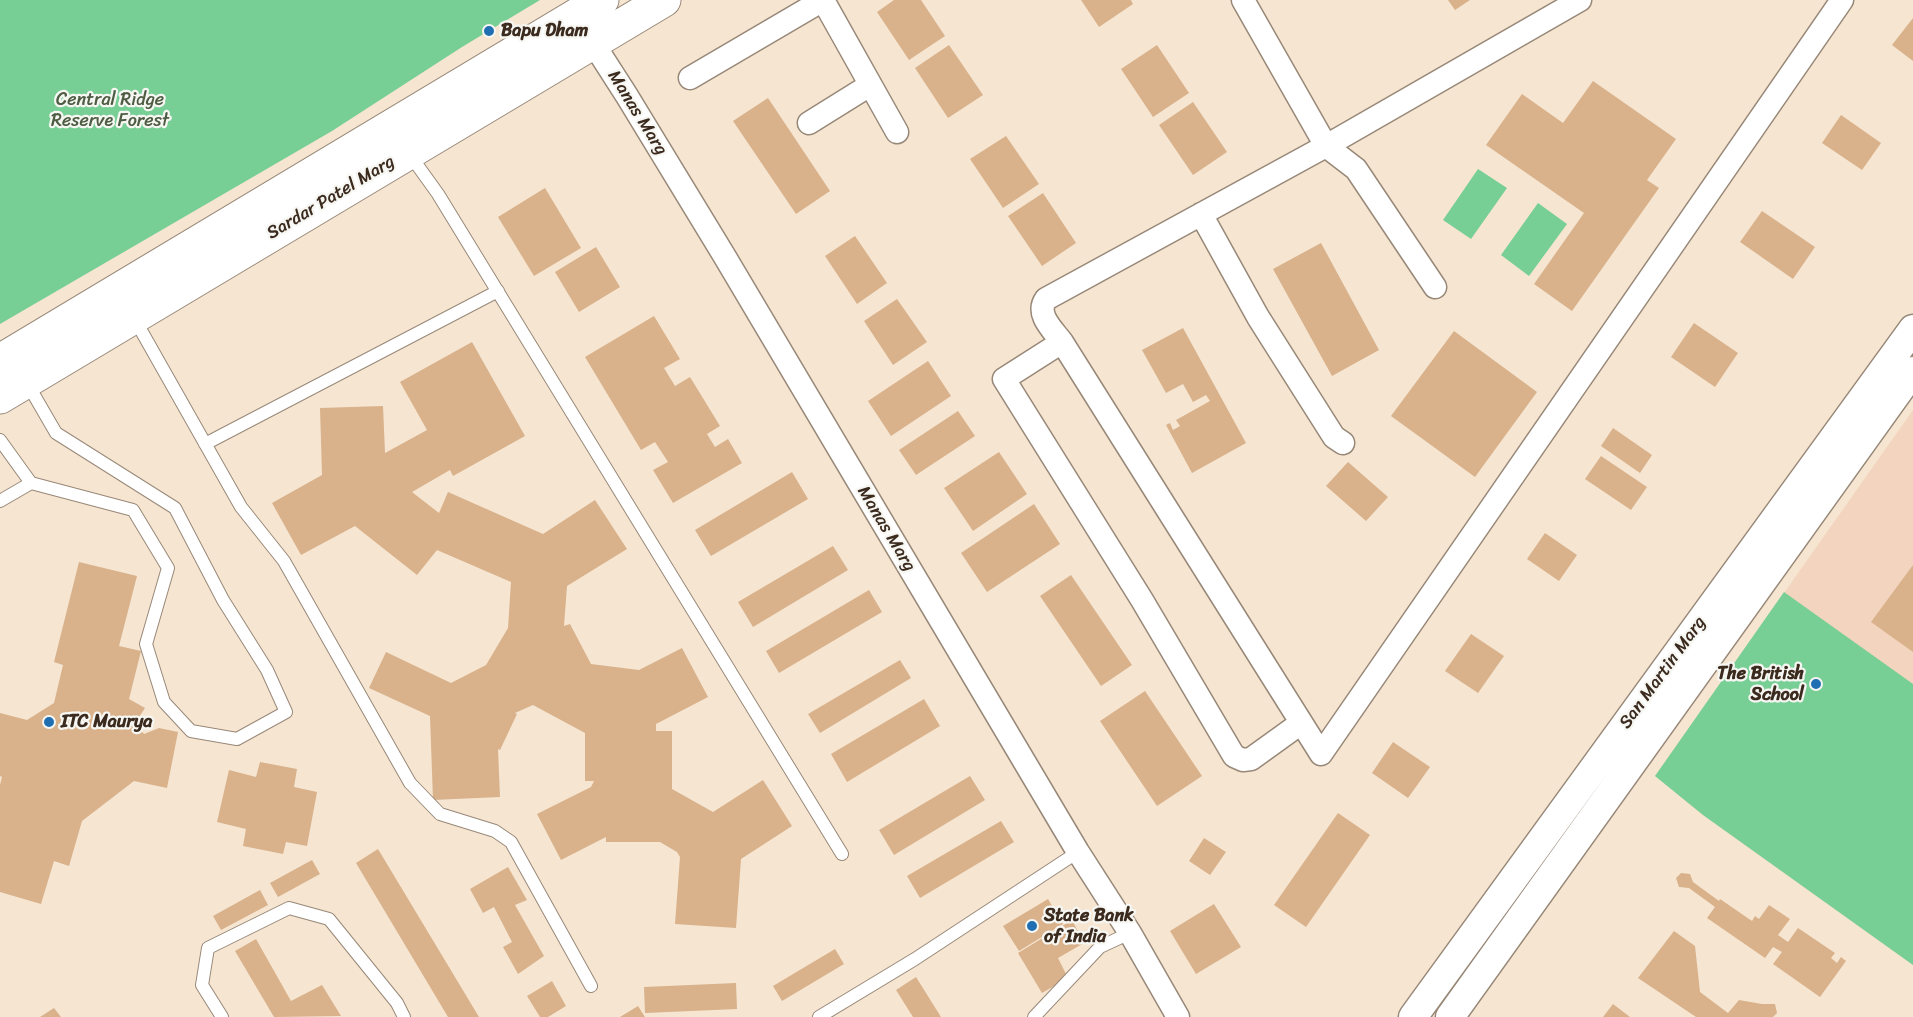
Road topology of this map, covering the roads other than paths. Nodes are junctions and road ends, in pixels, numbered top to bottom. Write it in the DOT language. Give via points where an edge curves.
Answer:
graph roads {
  1 [pos="602,0"];
  2 [pos="663,0"];
  3 [pos="823,0"];
  4 [pos="1243,0"];
  5 [pos="1580,0"];
  6 [pos="1842,0"];
  7 [pos="592,43"];
  8 [pos="690,78"];
  9 [pos="870,86"];
  10 [pos="809,123"];
  11 [pos="897,132"];
  12 [pos="1326,146"];
  13 [pos="407,152"];
  14 [pos="1201,214"];
  15 [pos="1435,287"];
  16 [pos="498,291"];
  17 [pos="134,318"];
  18 [pos="1913,329"];
  19 [pos="1062,342"];
  20 [pos="0,361"];
  21 [pos="1913,371"];
  22 [pos="13,390"];
  23 [pos="0,440"];
  24 [pos="1343,443"];
  25 [pos="205,444"];
  26 [pos="31,483"];
  27 [pos="0,501"];
  28 [pos="1302,723"];
  29 [pos="1078,852"];
  30 [pos="842,854"];
  31 [pos="1130,933"];
  32 [pos="591,986"];
  33 [pos="222,1017"];
  34 [pos="404,1017"];
  35 [pos="819,1017"];
  36 [pos="1034,1017"];
  37 [pos="1178,1017"];
  38 [pos="1413,1017"];
  39 [pos="1450,1017"];
  1 -- 20 [label="main road, Sardar Patel Marg"];
  2 -- 7 [label="main road, Sardar Patel Marg"];
  3 -- 8 [label="street"];
  3 -- 9 [label="street"];
  4 -- 12 [label="street"];
  5 -- 12 [label="street"];
  6 -- 28 [label="street" via="1321,754"];
  7 -- 13 [label="main road, Sardar Patel Marg"];
  7 -- 29 [label="street, Manas Marg" via="731,268"];
  9 -- 10 [label="street"];
  9 -- 11 [label="street"];
  12 -- 14 [label="street"];
  12 -- 15 [label="street" via="1356,170"];
  13 -- 16 [label="lane"];
  13 -- 17 [label="main road, Sardar Patel Marg"];
  14 -- 19 [label="street" via="1046,299 1041,310 1043,316"];
  14 -- 24 [label="street" via="1258,316 1334,437"];
  16 -- 25 [label="lane"];
  16 -- 30 [label="lane"];
  17 -- 22 [label="main road, Sardar Patel Marg"];
  17 -- 25 [label="lane"];
  18 -- 38 [label="street, San Martin Marg"];
  19 -- 28 [label="street"];
  19 -- 28 [label="street" via="1004,379 1234,756 1251,759"];
  21 -- 39 [label="street, San Martin Marg"];
  22 -- 26 [label="lane" via="56,433 175,508 267,670 286,712 237,739 191,731 164,702 146,644 168,568 133,510"];
  23 -- 26 [label="lane"];
  25 -- 32 [label="lane" via="241,507 284,561 410,783 440,814 495,831 511,842"];
  26 -- 27 [label="lane"];
  29 -- 31 [label="street, Manas Marg"];
  29 -- 35 [label="lane"];
  31 -- 36 [label="lane" via="1100,947"];
  31 -- 37 [label="street, Manas Marg"];
  33 -- 34 [label="lane" via="202,985 208,948 289,908 330,919"];
}
